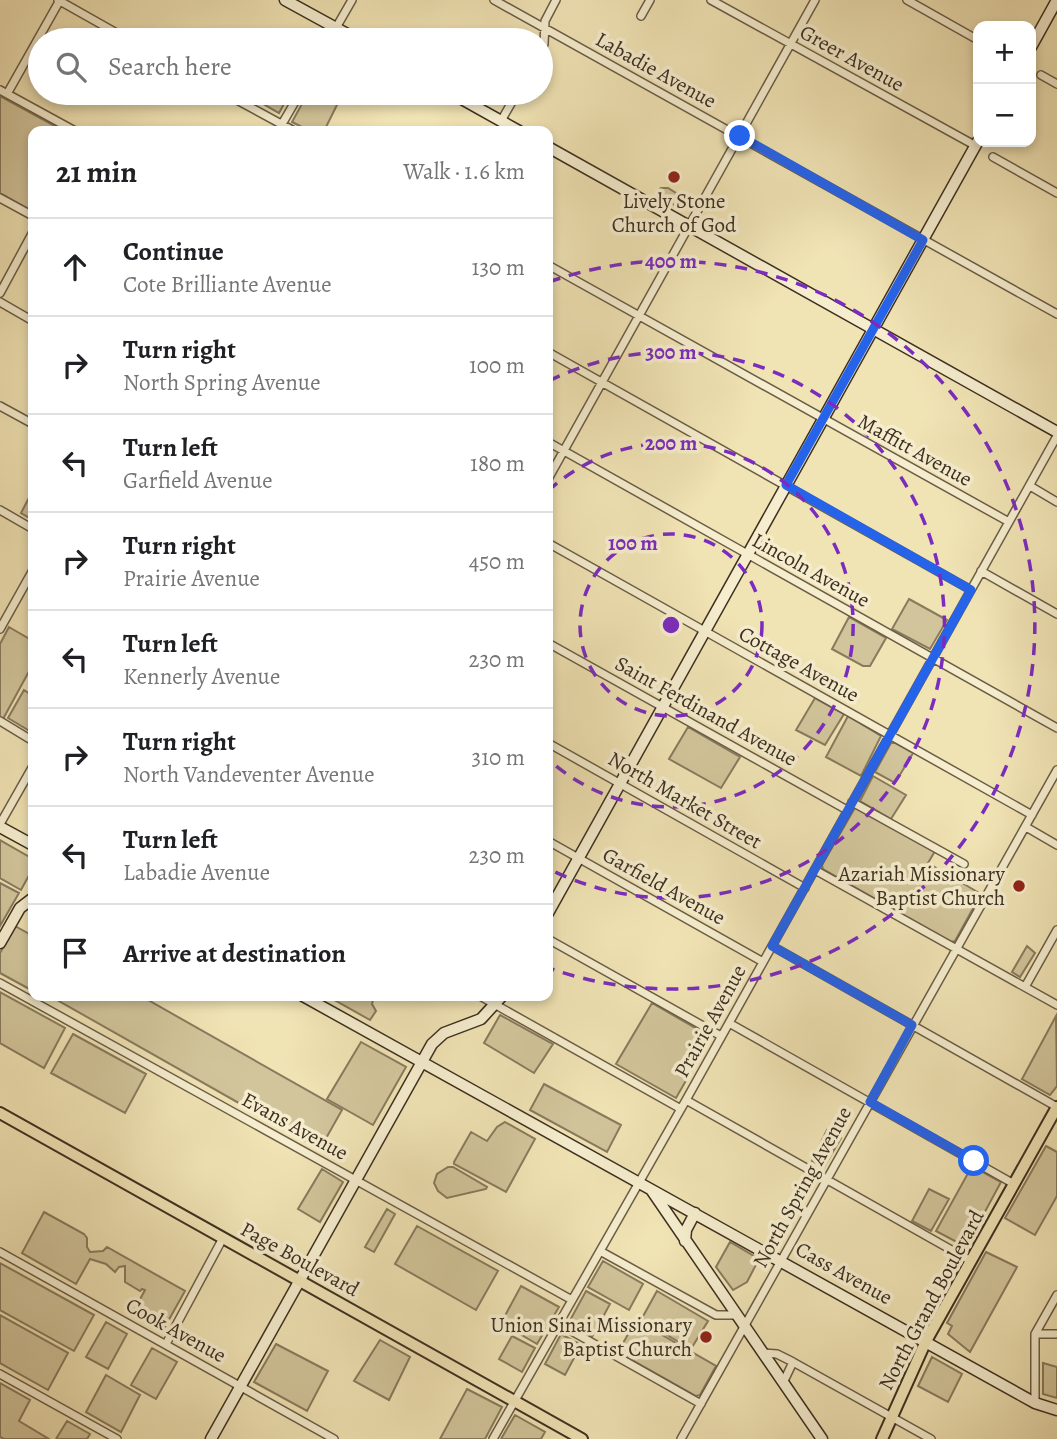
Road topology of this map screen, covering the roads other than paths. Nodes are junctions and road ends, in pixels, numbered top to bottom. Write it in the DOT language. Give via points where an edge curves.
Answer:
graph roads {
  1 [pos="59,0"];
  2 [pos="285,0"];
  3 [pos="352,0"];
  4 [pos="494,0"];
  5 [pos="556,0"];
  6 [pos="650,0"];
  7 [pos="711,0"];
  8 [pos="815,0"];
  9 [pos="907,0"];
  10 [pos="1057,0"];
  11 [pos="640,16"];
  12 [pos="543,27"];
  13 [pos="42,28"];
  14 [pos="108,28"];
  15 [pos="336,28"];
  16 [pos="553,33"];
  17 [pos="973,37"];
  18 [pos="1036,38"];
  19 [pos="790,45"];
  20 [pos="28,52"];
  21 [pos="1041,75"];
  22 [pos="1057,84"];
  23 [pos="4,92"];
  24 [pos="243,105"];
  25 [pos="293,105"];
  26 [pos="472,105"];
  27 [pos="510,105"];
  28 [pos="501,121"];
  29 [pos="66,126"];
  30 [pos="277,126"];
  31 [pos="281,126"];
  32 [pos="498,126"];
  33 [pos="510,126"];
  34 [pos="740,136"];
  35 [pos="973,141"];
  36 [pos="975,147"];
  37 [pos="553,150"];
  38 [pos="993,157"];
  39 [pos="1057,193"];
  40 [pos="0,198"];
  41 [pos="28,213"];
  42 [pos="689,227"];
  43 [pos="923,240"];
  44 [pos="28,241"];
  45 [pos="553,268"];
  46 [pos="0,293"];
  47 [pos="0,302"];
  48 [pos="1057,314"];
  49 [pos="638,316"];
  50 [pos="28,318"];
  51 [pos="874,328"];
  52 [pos="553,355"];
  53 [pos="602,382"];
  54 [pos="0,406"];
  55 [pos="824,418"];
  56 [pos="28,421"];
  57 [pos="1057,434"];
  58 [pos="553,445"];
  59 [pos="563,451"];
  60 [pos="553,470"];
  61 [pos="786,485"];
  62 [pos="1030,486"];
  63 [pos="1057,502"];
  64 [pos="0,510"];
  65 [pos="1009,522"];
  66 [pos="28,526"];
  67 [pos="553,546"];
  68 [pos="748,554"];
  69 [pos="981,571"];
  70 [pos="28,578"];
  71 [pos="971,590"];
  72 [pos="1057,614"];
  73 [pos="3,616"];
  74 [pos="0,629"];
  75 [pos="705,631"];
  76 [pos="553,646"];
  77 [pos="933,658"];
  78 [pos="663,707"];
  79 [pos="0,722"];
  80 [pos="1057,728"];
  81 [pos="890,735"];
  82 [pos="28,738"];
  83 [pos="553,746"];
  84 [pos="1057,770"];
  85 [pos="28,775"];
  86 [pos="620,783"];
  87 [pos="852,802"];
  88 [pos="847,810"];
  89 [pos="1032,815"];
  90 [pos="0,825"];
  91 [pos="1026,827"];
  92 [pos="28,842"];
  93 [pos="553,844"];
  94 [pos="1057,845"];
  95 [pos="578,858"];
  96 [pos="964,864"];
  97 [pos="814,870"];
  98 [pos="805,888"];
  99 [pos="28,902"];
  100 [pos="553,904"];
  101 [pos="1057,930"];
  102 [pos="553,942"];
  103 [pos="0,943"];
  104 [pos="772,946"];
  105 [pos="956,948"];
  106 [pos="763,962"];
  107 [pos="0,983"];
  108 [pos="1025,987"];
  109 [pos="28,999"];
  110 [pos="32,1001"];
  111 [pos="312,1001"];
  112 [pos="498,1001"];
  113 [pos="501,1001"];
  114 [pos="1057,1005"];
  115 [pos="729,1023"];
  116 [pos="912,1025"];
  117 [pos="721,1036"];
  118 [pos="420,1062"];
  119 [pos="686,1100"];
  120 [pos="870,1102"];
  121 [pos="1057,1107"];
  122 [pos="681,1109"];
  123 [pos="0,1113"];
  124 [pos="827,1179"];
  125 [pos="355,1180"];
  126 [pos="639,1182"];
  127 [pos="1014,1184"];
  128 [pos="649,1188"];
  129 [pos="695,1213"];
  130 [pos="223,1238"];
  131 [pos="685,1241"];
  132 [pos="600,1251"];
  133 [pos="0,1252"];
  134 [pos="782,1261"];
  135 [pos="971,1261"];
  136 [pos="299,1281"];
  137 [pos="1057,1295"];
  138 [pos="572,1300"];
  139 [pos="737,1315"];
  140 [pos="559,1324"];
  141 [pos="744,1326"];
  142 [pos="1035,1334"];
  143 [pos="1057,1334"];
  144 [pos="926,1341"];
  145 [pos="166,1344"];
  146 [pos="763,1353"];
  147 [pos="793,1362"];
  148 [pos="0,1374"];
  149 [pos="783,1382"];
  150 [pos="240,1385"];
  151 [pos="514,1401"];
  152 [pos="1035,1403"];
  153 [pos="701,1404"];
  154 [pos="1057,1410"];
  155 [pos="892,1417"];
  156 [pos="117,1439"];
  157 [pos="211,1439"];
  158 [pos="334,1439"];
  159 [pos="493,1439"];
  160 [pos="582,1439"];
  161 [pos="681,1439"];
  162 [pos="822,1439"];
  163 [pos="882,1439"];
  164 [pos="931,1439"];
  1 -- 13 [label="street"];
  1 -- 14 [label="street"];
  2 -- 15 [label="main road"];
  3 -- 15 [label="street"];
  4 -- 12 [label="street, Labadie Avenue"];
  5 -- 12 [label="street"];
  6 -- 11 [label="street"];
  7 -- 19 [label="street, Greer Avenue"];
  8 -- 19 [label="street"];
  9 -- 17 [label="street"];
  10 -- 18 [label="main road"];
  16 -- 34 [label="street, Labadie Avenue"];
  19 -- 34 [label="street"];
  19 -- 35 [label="street, Greer Avenue"];
  20 -- 23 [label="street"];
  21 -- 22 [label="street"];
  23 -- 29 [label="street"];
  24 -- 30 [label="street"];
  25 -- 31 [label="street"];
  26 -- 28 [label="main road"];
  27 -- 28 [label="street"];
  28 -- 32 [label="main road"];
  28 -- 33 [label="main road"];
  34 -- 42 [label="street"];
  34 -- 43 [label="street, Labadie Avenue"];
  36 -- 43 [label="main road"];
  37 -- 42 [label="main road"];
  38 -- 39 [label="street"];
  40 -- 41 [label="street"];
  42 -- 49 [label="street"];
  42 -- 51 [label="main road"];
  43 -- 48 [label="street, Labadie Avenue"];
  43 -- 51 [label="main road"];
  44 -- 46 [label="street"];
  45 -- 49 [label="street, Maffitt Avenue"];
  47 -- 50 [label="street"];
  49 -- 53 [label="street"];
  49 -- 55 [label="street, Maffitt Avenue"];
  51 -- 55 [label="main road"];
  51 -- 57 [label="main road"];
  52 -- 53 [label="street"];
  53 -- 59 [label="street"];
  53 -- 61 [label="street"];
  54 -- 56 [label="street"];
  55 -- 61 [label="main road"];
  55 -- 65 [label="street, Maffitt Avenue"];
  57 -- 62 [label="street, Prairie Avenue"];
  58 -- 59 [label="street, Lincoln Avenue"];
  59 -- 60 [label="street"];
  59 -- 68 [label="street, Lincoln Avenue"];
  61 -- 68 [label="main road"];
  61 -- 71 [label="street"];
  62 -- 63 [label="street"];
  62 -- 65 [label="street, Prairie Avenue"];
  64 -- 66 [label="street"];
  65 -- 69 [label="street, Prairie Avenue"];
  67 -- 75 [label="street, Cottage Avenue"];
  68 -- 75 [label="main road"];
  68 -- 77 [label="street, Lincoln Avenue"];
  69 -- 71 [label="street, Prairie Avenue"];
  69 -- 72 [label="street"];
  70 -- 73 [label="street"];
  71 -- 77 [label="street, Prairie Avenue"];
  73 -- 74 [label="street"];
  75 -- 78 [label="main road"];
  75 -- 81 [label="street, Cottage Avenue"];
  76 -- 78 [label="street, Saint Ferdinand Avenue"];
  77 -- 80 [label="street, Lincoln Avenue"];
  77 -- 81 [label="street, Prairie Avenue"];
  78 -- 86 [label="main road"];
  78 -- 88 [label="street, Saint Ferdinand Avenue"];
  79 -- 82 [label="street"];
  81 -- 87 [label="street, Prairie Avenue"];
  81 -- 89 [label="street, Cottage Avenue"];
  83 -- 86 [label="street, North Market Street"];
  84 -- 89 [label="street, North Spring Avenue"];
  85 -- 90 [label="street"];
  86 -- 95 [label="main road"];
  86 -- 98 [label="street, North Market Street"];
  87 -- 88 [label="street, Prairie Avenue"];
  87 -- 96 [label="street"];
  88 -- 97 [label="street, Prairie Avenue"];
  89 -- 91 [label="street, North Spring Avenue"];
  90 -- 92 [label="main road"];
  91 -- 94 [label="street"];
  91 -- 105 [label="street, North Spring Avenue"];
  93 -- 95 [label="street, Garfield Avenue"];
  95 -- 100 [label="main road"];
  95 -- 106 [label="street, Garfield Avenue"];
  97 -- 98 [label="street, Prairie Avenue"];
  97 -- 105 [label="street"];
  98 -- 104 [label="street, Prairie Avenue"];
  99 -- 103 [label="main road"];
  101 -- 108 [label="street"];
  102 -- 117 [label="street"];
  104 -- 106 [label="street, Prairie Avenue"];
  104 -- 116 [label="street"];
  105 -- 108 [label="street"];
  105 -- 116 [label="street, North Spring Avenue"];
  106 -- 115 [label="street, Prairie Avenue"];
  107 -- 109 [label="street, Evans Avenue"];
  108 -- 114 [label="street"];
  110 -- 125 [label="street, Evans Avenue"];
  111 -- 118 [label="main road, Cass Avenue"];
  112 -- 118 [label="main road" via="481,1019 444,1033"];
  113 -- 122 [label="street"];
  115 -- 117 [label="street, Prairie Avenue"];
  115 -- 120 [label="street"];
  116 -- 120 [label="street, North Spring Avenue"];
  116 -- 121 [label="street"];
  117 -- 119 [label="street, Prairie Avenue"];
  118 -- 125 [label="main road"];
  118 -- 126 [label="main road, Cass Avenue"];
  119 -- 122 [label="street, Prairie Avenue"];
  119 -- 124 [label="street"];
  120 -- 124 [label="street, North Spring Avenue"];
  120 -- 127 [label="street"];
  121 -- 127 [label="main road, North Grand Boulevard"];
  122 -- 126 [label="street, Prairie Avenue"];
  123 -- 130 [label="main road, Page Boulevard"];
  124 -- 134 [label="street, North Spring Avenue"];
  124 -- 135 [label="street"];
  125 -- 136 [label="main road"];
  125 -- 138 [label="street, Evans Avenue"];
  126 -- 128 [label="main road, Cass Avenue"];
  126 -- 132 [label="street, Prairie Avenue"];
  127 -- 135 [label="main road, North Grand Boulevard"];
  128 -- 129 [label="main road, Cass Avenue"];
  128 -- 131 [label="main road"];
  129 -- 131 [label="main road"];
  129 -- 134 [label="main road, Cass Avenue"];
  130 -- 136 [label="main road, Page Boulevard"];
  130 -- 145 [label="street"];
  131 -- 139 [label="main road"];
  132 -- 138 [label="street, Prairie Avenue"];
  132 -- 139 [label="street" via="716,1315"];
  133 -- 145 [label="street, Cook Avenue"];
  134 -- 141 [label="street, North Spring Avenue"];
  134 -- 144 [label="main road, Cass Avenue"];
  135 -- 144 [label="main road, North Grand Boulevard"];
  136 -- 150 [label="main road"];
  136 -- 151 [label="main road, Page Boulevard"];
  137 -- 142 [label="street"];
  138 -- 140 [label="street, Prairie Avenue"];
  139 -- 141 [label="main road"];
  140 -- 151 [label="street, Prairie Avenue"];
  140 -- 153 [label="street"];
  141 -- 146 [label="main road"];
  141 -- 153 [label="street, North Spring Avenue"];
  142 -- 143 [label="street"];
  142 -- 152 [label="street"];
  144 -- 152 [label="main road, Cass Avenue"];
  144 -- 155 [label="main road, North Grand Boulevard"];
  145 -- 150 [label="street, Cook Avenue"];
  146 -- 147 [label="street"];
  146 -- 149 [label="main road"];
  147 -- 149 [label="street"];
  147 -- 155 [label="street"];
  148 -- 156 [label="street"];
  149 -- 162 [label="main road"];
  150 -- 157 [label="main road"];
  150 -- 158 [label="street, Cook Avenue"];
  151 -- 159 [label="street, Prairie Avenue"];
  151 -- 160 [label="main road, Page Boulevard"];
  152 -- 154 [label="main road, Cass Avenue"];
  153 -- 161 [label="street, North Spring Avenue"];
  155 -- 163 [label="main road, North Grand Boulevard"];
  155 -- 164 [label="street"];
}
